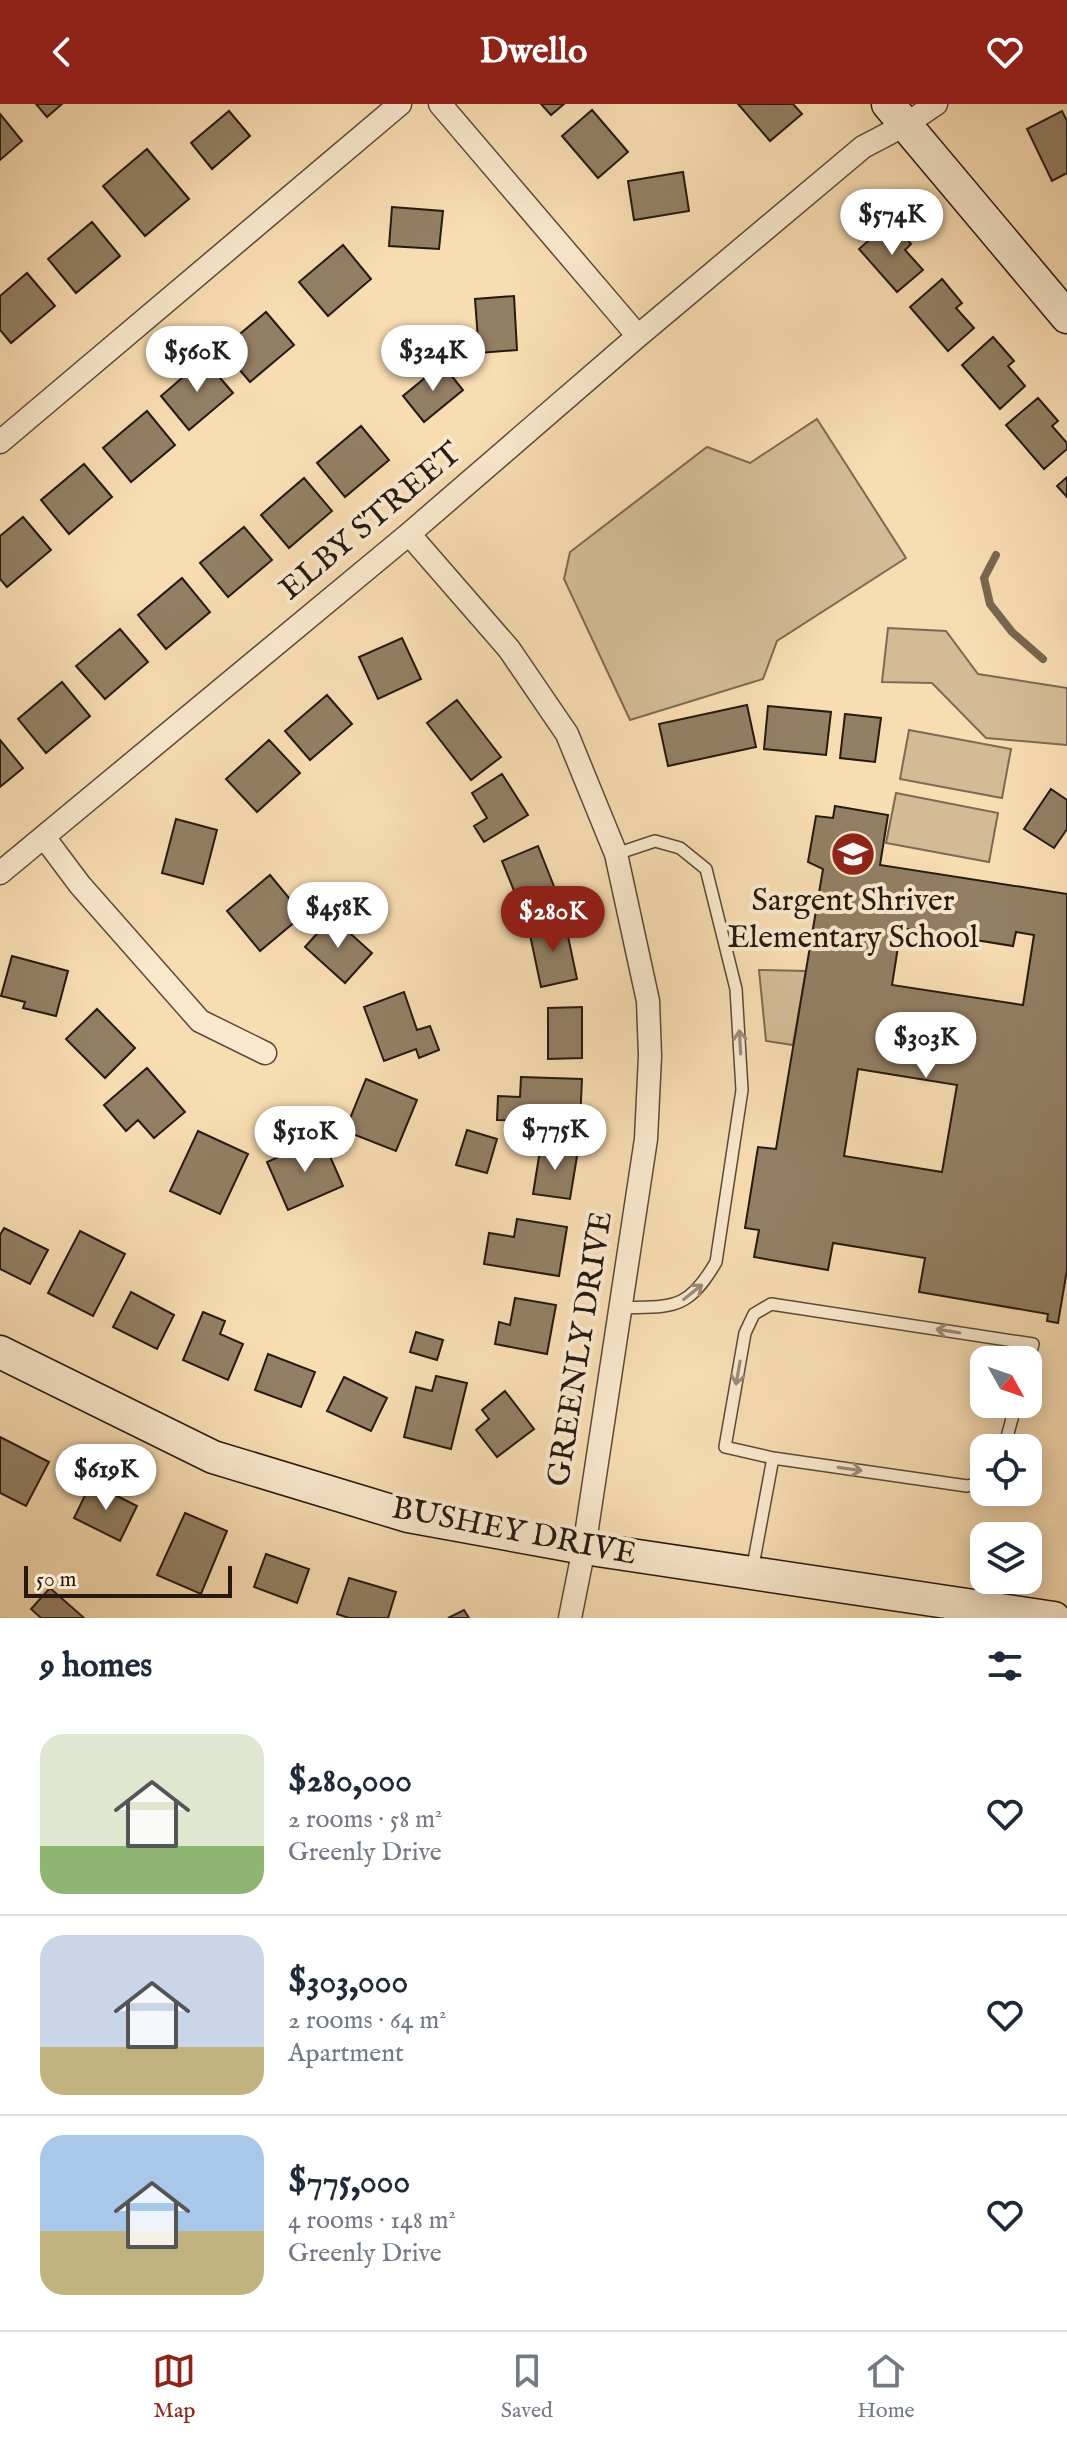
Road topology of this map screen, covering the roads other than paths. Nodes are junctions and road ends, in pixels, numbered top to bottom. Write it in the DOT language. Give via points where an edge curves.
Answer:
graph roads {
  1 [pos="400,104"];
  2 [pos="440,104"];
  3 [pos="936,104"];
  4 [pos="897,114"];
  5 [pos="1067,317"];
  6 [pos="638,336"];
  7 [pos="0,442"];
  8 [pos="409,534"];
  9 [pos="44,837"];
  10 [pos="616,854"];
  11 [pos="0,873"];
  12 [pos="265,1053"];
  13 [pos="620,1308"];
  14 [pos="1032,1346"];
  15 [pos="0,1352"];
  16 [pos="773,1458"];
  17 [pos="970,1485"];
  18 [pos="584,1548"];
  19 [pos="752,1573"];
  20 [pos="570,1618"];
  21 [pos="1054,1618"];
  1 -- 7 [label="street"];
  2 -- 6 [label="street"];
  3 -- 4 [label="street, ELBY STREET"];
  4 -- 5 [label="street"];
  4 -- 6 [label="street, ELBY STREET"];
  6 -- 8 [label="street, ELBY STREET"];
  8 -- 9 [label="street, ELBY STREET"];
  8 -- 10 [label="street, GREENLY DRIVE" via="509,649 567,734"];
  9 -- 11 [label="street, ELBY STREET"];
  9 -- 12 [label="street" via="200,1021"];
  10 -- 13 [label="street, GREENLY DRIVE" via="648,1001 650,1056 646,1139"];
  13 -- 10 [label="lane, one-way" via="675,1306 701,1287 716,1262 742,1090 736,989 706,869 680,848 655,841"];
  13 -- 18 [label="street, GREENLY DRIVE"];
  14 -- 16 [label="lane, one-way" via="771,1304 754,1314 745,1333 725,1447"];
  15 -- 18 [label="street, BUSHEY DRIVE" via="213,1457 408,1516"];
  16 -- 17 [label="lane, one-way"];
  16 -- 19 [label="lane"];
  18 -- 19 [label="street, BUSHEY DRIVE"];
  18 -- 20 [label="street, GREENLY DRIVE"];
  19 -- 21 [label="street, BUSHEY DRIVE"];
}
